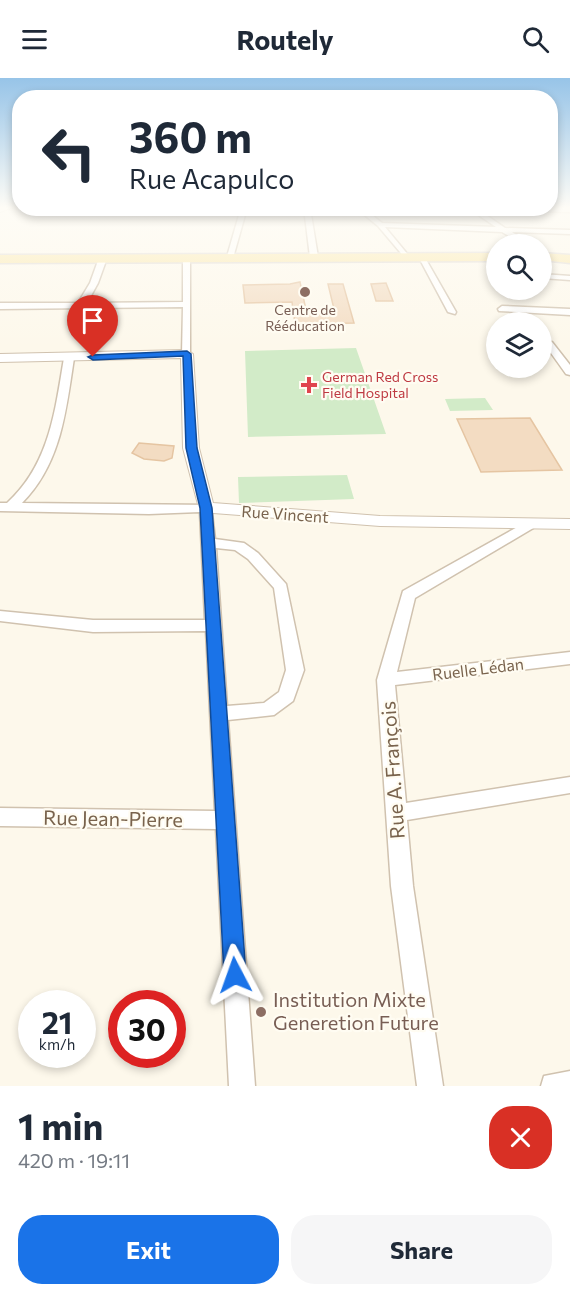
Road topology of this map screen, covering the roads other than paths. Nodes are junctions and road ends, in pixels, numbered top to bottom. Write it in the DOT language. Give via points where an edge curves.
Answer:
graph roads {
  1 [pos="230,254"];
  2 [pos="405,256"];
  3 [pos="420,256"];
  4 [pos="314,257"];
  5 [pos="486,257"];
  6 [pos="552,257"];
  7 [pos="103,258"];
  8 [pos="187,258"];
  9 [pos="229,258"];
  10 [pos="0,259"];
  11 [pos="570,259"];
  12 [pos="552,277"];
  13 [pos="570,278"];
  14 [pos="187,303"];
  15 [pos="81,305"];
  16 [pos="0,306"];
  17 [pos="502,309"];
  18 [pos="452,312"];
  19 [pos="570,312"];
  20 [pos="552,348"];
  21 [pos="187,354"];
  22 [pos="0,358"];
  23 [pos="69,358"];
  24 [pos="570,372"];
  25 [pos="3,508"];
  26 [pos="206,508"];
  27 [pos="530,524"];
  28 [pos="570,524"];
  29 [pos="208,543"];
  30 [pos="0,616"];
  31 [pos="213,625"];
  32 [pos="570,658"];
  33 [pos="386,680"];
  34 [pos="219,714"];
  35 [pos="570,785"];
  36 [pos="396,813"];
  37 [pos="0,817"];
  38 [pos="225,820"];
  39 [pos="570,1084"];
  40 [pos="242,1086"];
  41 [pos="430,1086"];
  42 [pos="554,1086"];
  1 -- 9 [label="street"];
  2 -- 3 [label="main road"];
  2 -- 4 [label="main road"];
  3 -- 5 [label="main road"];
  3 -- 18 [label="street"];
  4 -- 9 [label="main road"];
  6 -- 11 [label="main road"];
  7 -- 8 [label="main road"];
  7 -- 10 [label="main road"];
  7 -- 15 [label="street"];
  8 -- 9 [label="main road"];
  8 -- 14 [label="street"];
  12 -- 13 [label="street"];
  14 -- 15 [label="street"];
  14 -- 21 [label="street"];
  15 -- 16 [label="street"];
  17 -- 19 [label="street"];
  20 -- 24 [label="street"];
  21 -- 23 [label="street"];
  21 -- 26 [label="street" via="191,448"];
  22 -- 23 [label="street"];
  23 -- 25 [label="street" via="62,404 47,456 30,487"];
  25 -- 26 [label="street, Rue Vincent"];
  26 -- 27 [label="street, Rue Vincent" via="380,520"];
  26 -- 29 [label="street"];
  27 -- 28 [label="street, Rue Vincent"];
  27 -- 33 [label="street, Rue A. François" via="408,595"];
  29 -- 31 [label="street"];
  29 -- 34 [label="street" via="239,546 281,587 295,670 287,696 268,710"];
  30 -- 31 [label="street" via="93,626"];
  31 -- 34 [label="street"];
  32 -- 33 [label="street, Ruelle Lédan"];
  33 -- 36 [label="street, Rue A. François"];
  34 -- 38 [label="street"];
  35 -- 36 [label="street"];
  36 -- 41 [label="street, Rue A. François" via="402,886"];
  37 -- 38 [label="street, Rue Jean-Pierre"];
  38 -- 40 [label="street"];
  39 -- 42 [label="street"];
}
